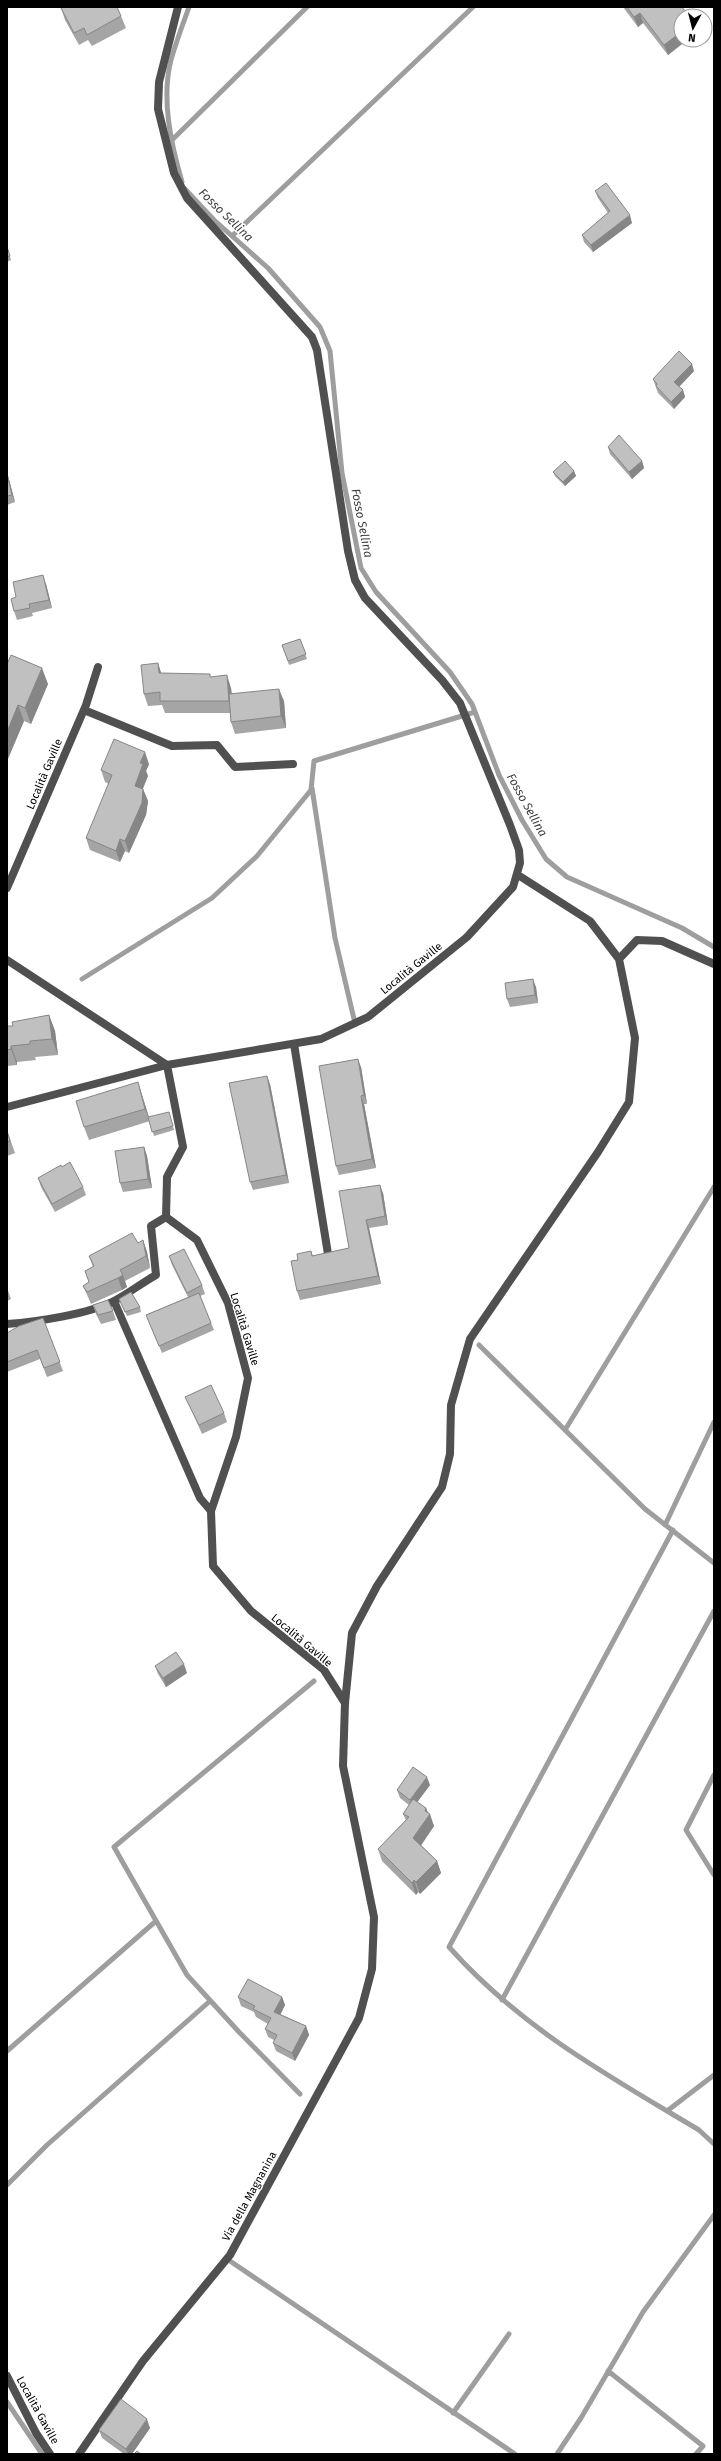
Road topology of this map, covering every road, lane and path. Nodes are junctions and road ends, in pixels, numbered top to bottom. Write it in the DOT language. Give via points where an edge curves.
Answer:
graph roads {
  1 [pos="178,7"];
  2 [pos="98,668"];
  3 [pos="84,710"];
  4 [pos="293,764"];
  5 [pos="518,875"];
  6 [pos="7,888"];
  7 [pos="619,959"];
  8 [pos="7,960"];
  9 [pos="714,964"];
  10 [pos="294,1044"];
  11 [pos="167,1065"];
  12 [pos="7,1107"];
  13 [pos="166,1217"];
  14 [pos="328,1254"];
  15 [pos="114,1301"];
  16 [pos="7,1324"];
  17 [pos="211,1511"];
  18 [pos="345,1703"];
  19 [pos="7,2376"];
  20 [pos="50,2454"];
  21 [pos="79,2454"];
  1 -- 5 [label="street" via="159,82 158,96 158,110 174,173 187,198 312,337 317,350 348,551 355,580 365,598 442,680 460,703 519,850"];
  2 -- 3 [label="street, Località Gaville"];
  3 -- 4 [label="street" via="172,746 217,745 235,767"];
  3 -- 6 [label="street, Località Gaville"];
  5 -- 7 [label="street" via="590,922"];
  5 -- 10 [label="street, Località Gaville" via="513,887 467,937 381,1007 338,1033 321,1040"];
  7 -- 9 [label="street" via="637,940 662,941"];
  7 -- 18 [label="street, Via della Magnanina" via="635,1038 629,1102 598,1152 470,1339 451,1405 450,1454 442,1487 377,1586 352,1633"];
  8 -- 11 [label="street"];
  10 -- 11 [label="street, Località Gaville"];
  10 -- 14 [label="street"];
  11 -- 12 [label="street, Località Gaville"];
  11 -- 13 [label="street" via="183,1146 167,1178"];
  13 -- 15 [label="street" via="151,1226 156,1275"];
  13 -- 17 [label="street, Località Gaville" via="197,1240 228,1303 248,1378 236,1438"];
  15 -- 16 [label="street" via="99,1308"];
  15 -- 17 [label="street" via="200,1498"];
  17 -- 18 [label="street, Località Gaville" via="213,1566 251,1611 324,1670"];
  18 -- 21 [label="street, Via della Magnanina" via="343,1766 374,1917 372,1969 359,2018 230,2255 143,2361"];
  19 -- 20 [label="street, Località Gaville" via="36,2433"];
}
